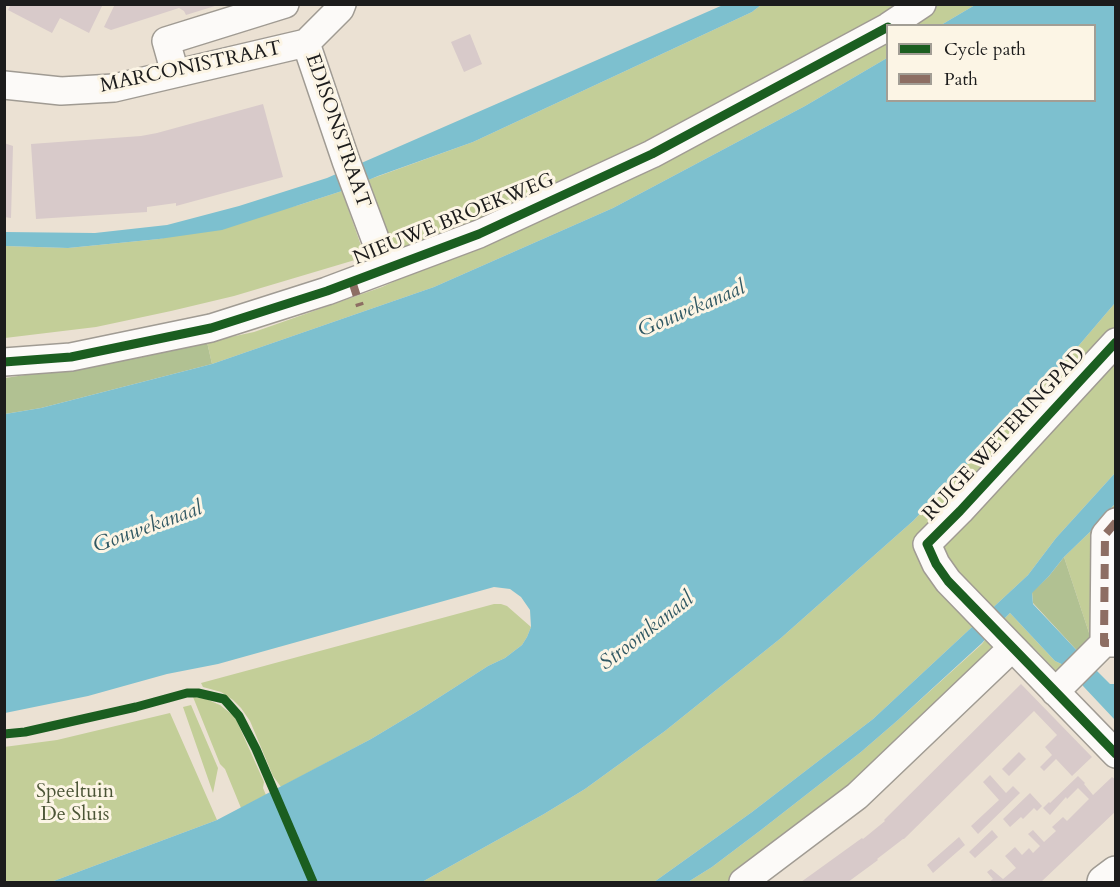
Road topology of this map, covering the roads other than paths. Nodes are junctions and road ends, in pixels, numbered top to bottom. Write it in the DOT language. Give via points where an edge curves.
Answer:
graph roads {
  1 [pos="285,4"];
  2 [pos="342,4"];
  3 [pos="922,4"];
  4 [pos="891,24"];
  5 [pos="886,27"];
  6 [pos="306,43"];
  7 [pos="175,73"];
  8 [pos="4,85"];
  9 [pos="386,268"];
  10 [pos="1116,342"];
  11 [pos="4,362"];
  12 [pos="1116,522"];
  13 [pos="1006,642"];
  14 [pos="1086,663"];
  15 [pos="1116,754"];
  16 [pos="1116,873"];
  17 [pos="743,882"];
  18 [pos="1104,882"];
  1 -- 7 [label="street" via="166,41"];
  2 -- 6 [label="street, EDISONSTRAAT"];
  3 -- 4 [label="street, NIEUWE BROEKWEG"];
  5 -- 9 [label="street, NIEUWE BROEKWEG" via="652,154 479,234"];
  6 -- 7 [label="street, MARCONISTRAAT"];
  6 -- 9 [label="street, EDISONSTRAAT"];
  7 -- 8 [label="street, MARCONISTRAAT" via="114,88 61,91"];
  9 -- 11 [label="street, NIEUWE BROEKWEG" via="211,328 71,357"];
  10 -- 13 [label="street, RUIGE WETERINGPAD" via="927,544 948,581"];
  12 -- 14 [label="street" via="1105,535"];
  13 -- 14 [label="street, RUIGE WETERINGPAD"];
  13 -- 17 [label="street" via="857,796"];
  14 -- 15 [label="street, RUIGE WETERINGPAD"];
  16 -- 18 [label="main road"];
}
